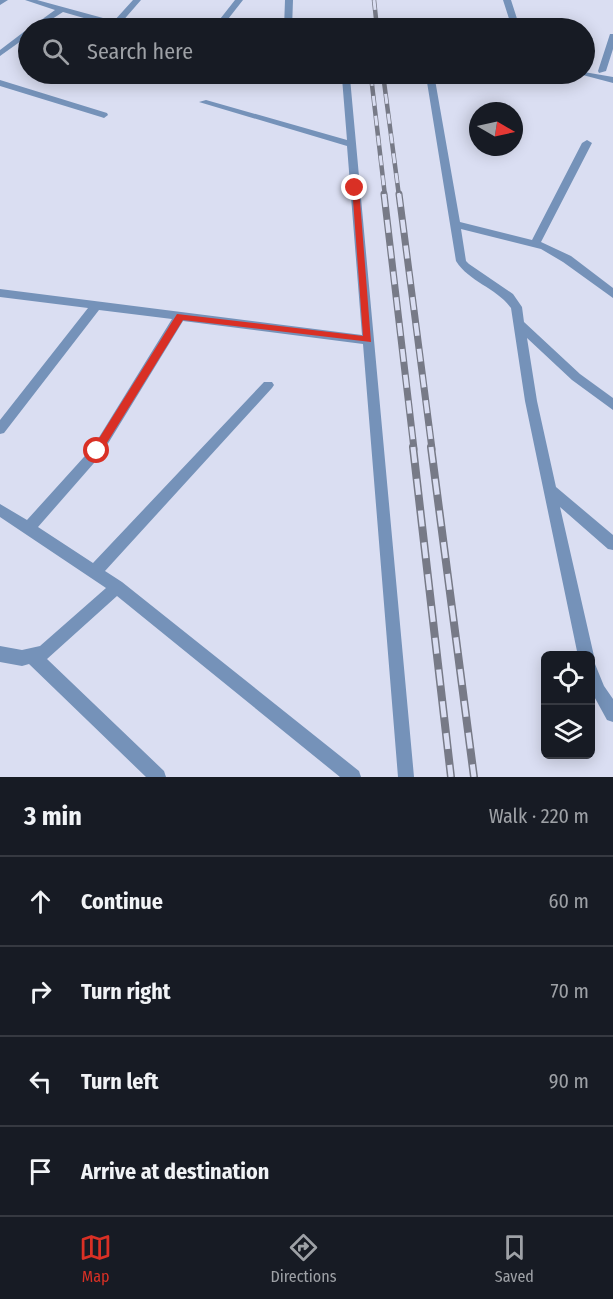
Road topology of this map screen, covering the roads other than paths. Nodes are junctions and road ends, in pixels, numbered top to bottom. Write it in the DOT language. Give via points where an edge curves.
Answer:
graph roads {
  1 [pos="4,0"];
  2 [pos="30,0"];
  3 [pos="137,0"];
  4 [pos="239,0"];
  5 [pos="289,0"];
  6 [pos="507,0"];
  7 [pos="0,3"];
  8 [pos="60,10"];
  9 [pos="48,18"];
  10 [pos="89,18"];
  11 [pos="121,18"];
  12 [pos="225,18"];
  13 [pos="288,18"];
  14 [pos="513,18"];
  15 [pos="613,36"];
  16 [pos="18,40"];
  17 [pos="0,54"];
  18 [pos="610,73"];
  19 [pos="0,83"];
  20 [pos="347,84"];
  21 [pos="432,84"];
  22 [pos="203,102"];
  23 [pos="104,115"];
  24 [pos="587,143"];
  25 [pos="351,144"];
  26 [pos="454,224"];
  27 [pos="535,244"];
  28 [pos="0,292"];
  29 [pos="613,294"];
  30 [pos="96,306"];
  31 [pos="180,316"];
  32 [pos="519,324"];
  33 [pos="368,340"];
  34 [pos="268,385"];
  35 [pos="613,405"];
  36 [pos="0,429"];
  37 [pos="552,491"];
  38 [pos="0,510"];
  39 [pos="28,528"];
  40 [pos="613,544"];
  41 [pos="95,571"];
  42 [pos="117,587"];
  43 [pos="585,651"];
  44 [pos="0,654"];
  45 [pos="33,657"];
  46 [pos="595,680"];
  47 [pos="613,714"];
  48 [pos="158,777"];
  49 [pos="353,777"];
  50 [pos="406,777"];
  1 -- 7 [label="street"];
  2 -- 8 [label="street"];
  3 -- 11 [label="street"];
  4 -- 12 [label="street"];
  5 -- 13 [label="street"];
  6 -- 14 [label="street"];
  8 -- 9 [label="street"];
  8 -- 10 [label="street"];
  15 -- 18 [label="street"];
  16 -- 17 [label="street"];
  19 -- 23 [label="street"];
  20 -- 25 [label="street"];
  21 -- 26 [label="street"];
  22 -- 25 [label="street"];
  24 -- 27 [label="street"];
  25 -- 33 [label="street"];
  26 -- 27 [label="street"];
  26 -- 32 [label="street" via="462,265 509,297 516,307"];
  27 -- 29 [label="street" via="567,259"];
  28 -- 30 [label="street"];
  30 -- 31 [label="street"];
  30 -- 36 [label="street"];
  31 -- 33 [label="street"];
  31 -- 39 [label="street" via="97,451"];
  32 -- 35 [label="street"];
  32 -- 37 [label="street" via="531,401"];
  33 -- 50 [label="street"];
  34 -- 41 [label="street"];
  37 -- 40 [label="street"];
  37 -- 43 [label="street"];
  38 -- 39 [label="street"];
  39 -- 41 [label="street"];
  41 -- 42 [label="street"];
  42 -- 45 [label="street" via="44,653"];
  42 -- 49 [label="street"];
  44 -- 45 [label="street"];
  45 -- 48 [label="street"];
  46 -- 47 [label="street"];
}
